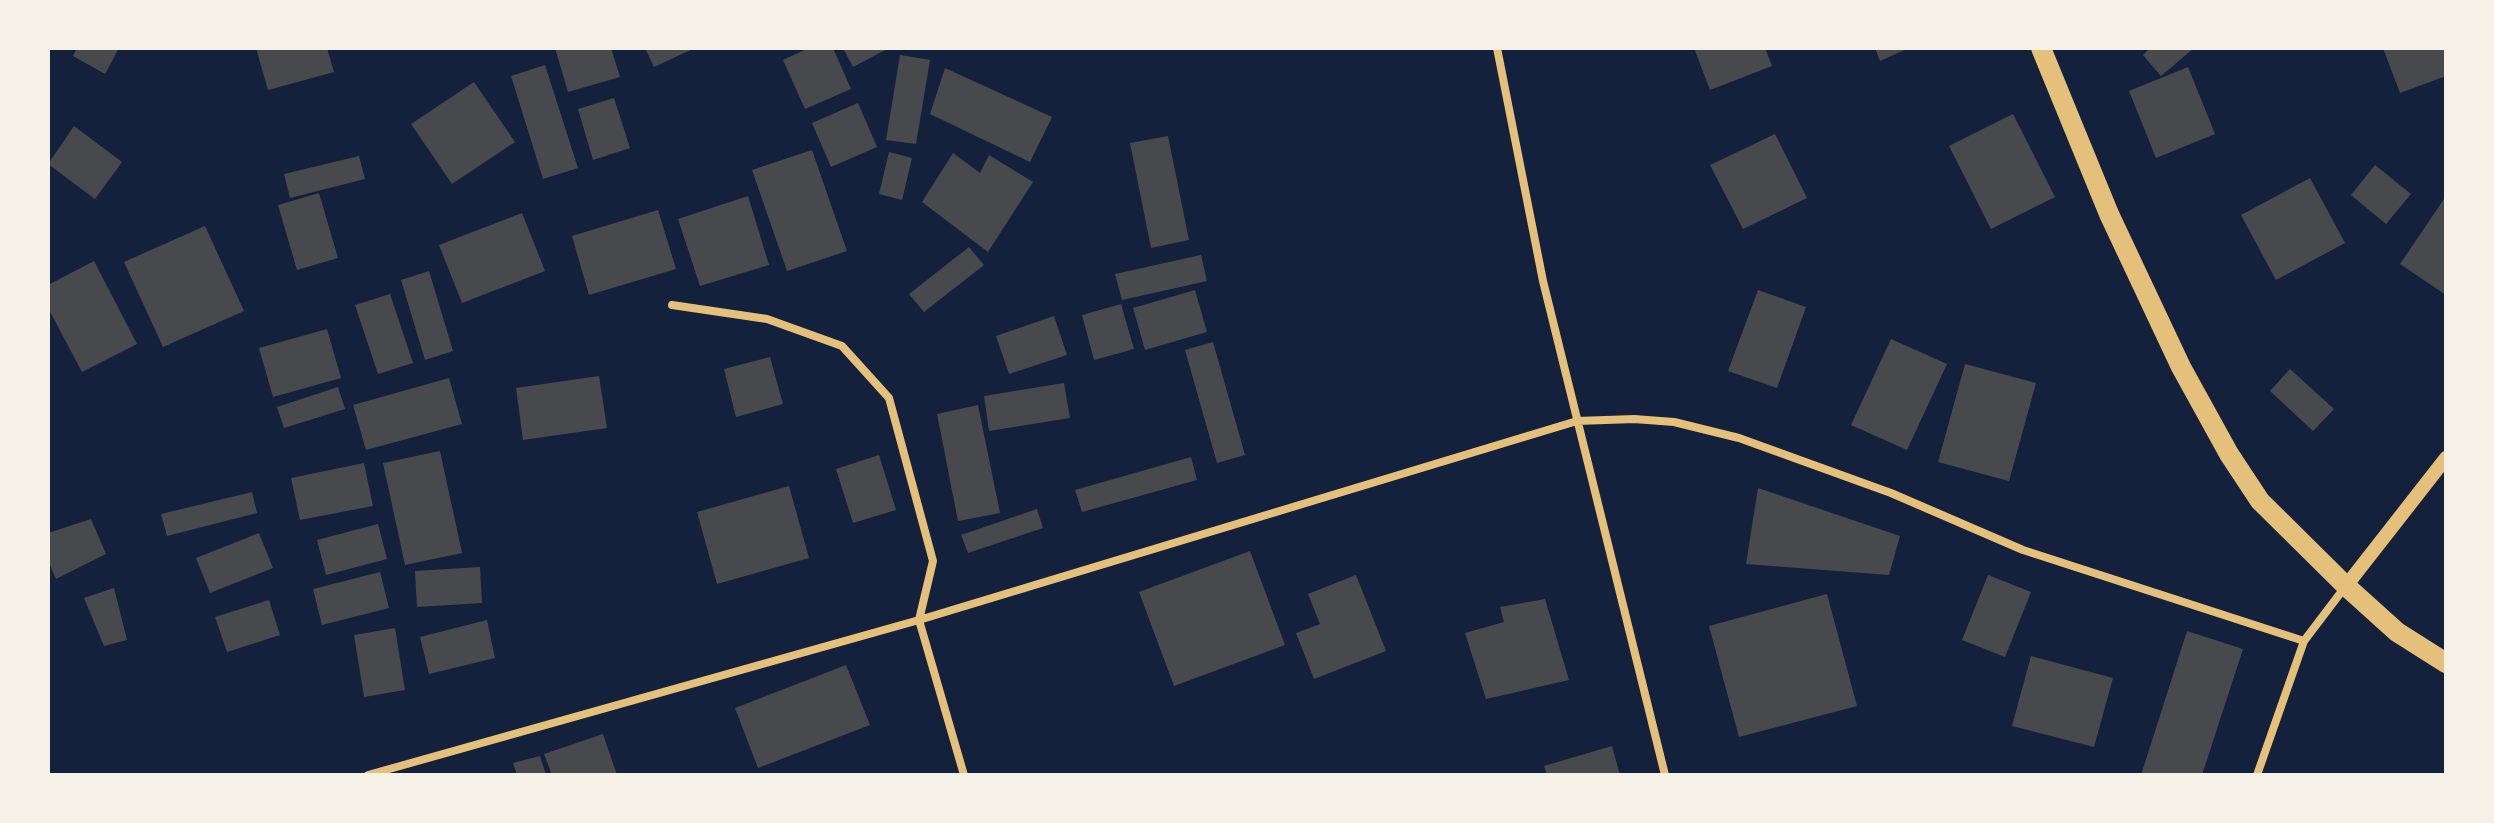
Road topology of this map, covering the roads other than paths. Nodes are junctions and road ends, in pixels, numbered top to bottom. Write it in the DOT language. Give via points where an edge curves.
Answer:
graph roads {
  1 [pos="1497,48"];
  2 [pos="2041,48"];
  3 [pos="672,305"];
  4 [pos="1577,421"];
  5 [pos="2446,458"];
  6 [pos="2346,586"];
  7 [pos="919,620"];
  8 [pos="2304,641"];
  9 [pos="2446,663"];
  10 [pos="368,775"];
  11 [pos="964,775"];
  12 [pos="1665,775"];
  13 [pos="2257,775"];
  1 -- 4 [label="street"];
  2 -- 6 [label="main road" via="2109,214 2181,367 2229,454 2260,501"];
  3 -- 7 [label="street" via="767,319 842,346 889,398 933,561"];
  4 -- 7 [label="street"];
  4 -- 8 [label="street" via="1674,422 1739,438 1891,493 2023,550"];
  4 -- 12 [label="street"];
  5 -- 6 [label="street"];
  6 -- 8 [label="street"];
  6 -- 9 [label="main road" via="2397,632"];
  7 -- 10 [label="street"];
  7 -- 11 [label="street"];
  8 -- 13 [label="street"];
}
